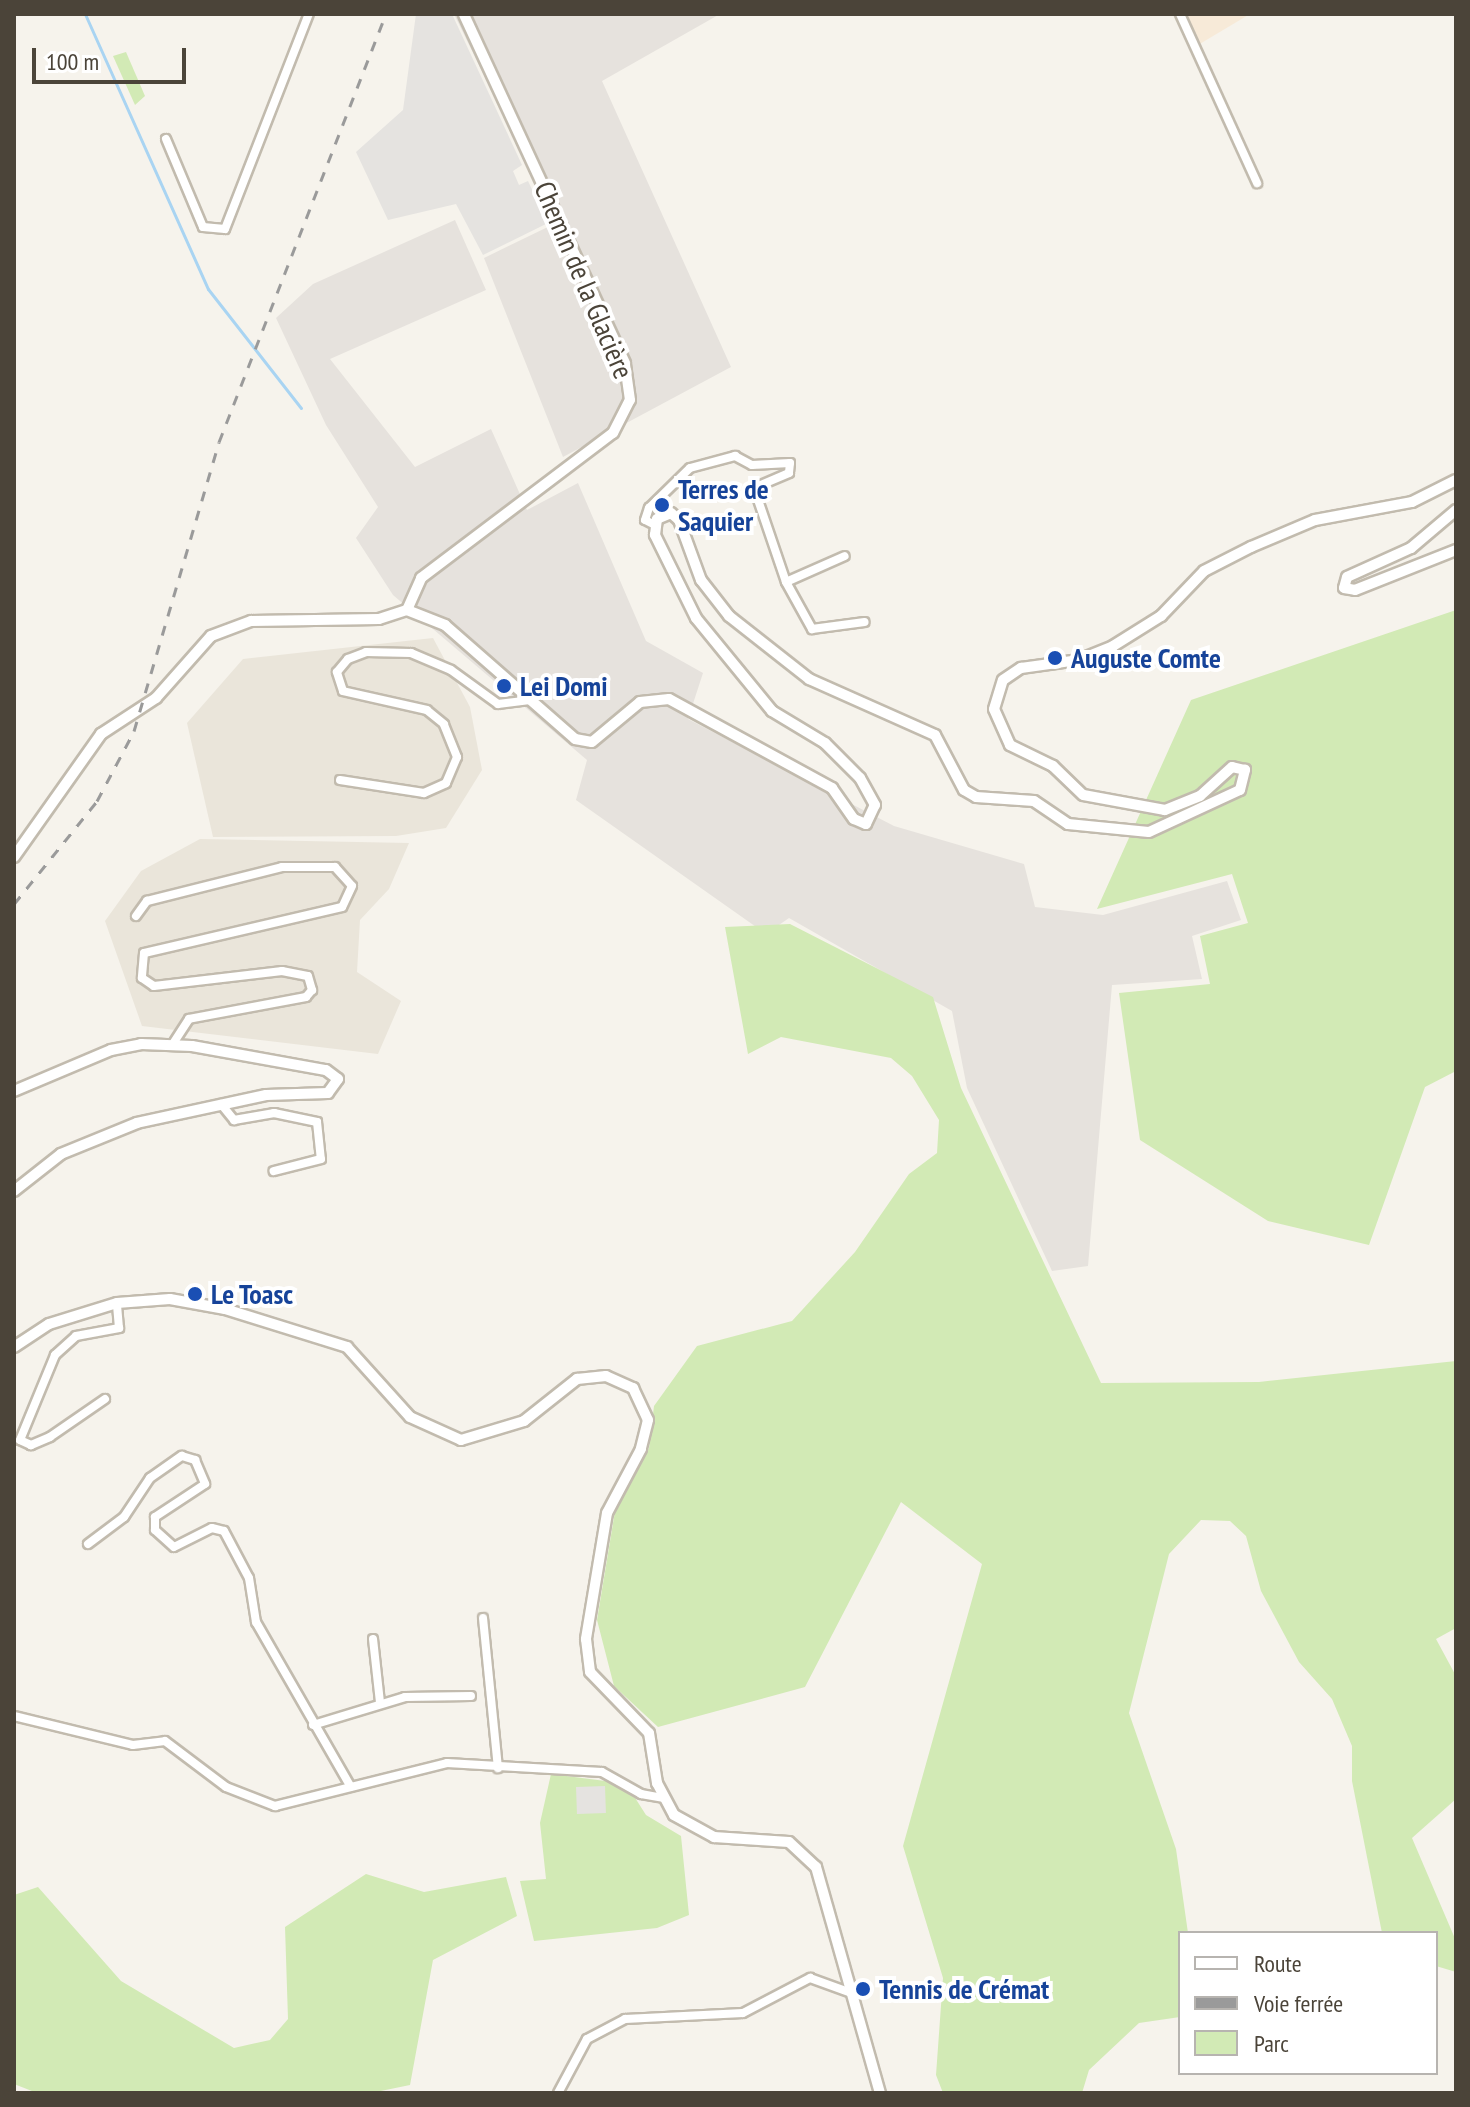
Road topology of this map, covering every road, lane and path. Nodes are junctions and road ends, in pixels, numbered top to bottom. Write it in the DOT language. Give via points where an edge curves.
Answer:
graph roads {
  1 [pos="309,14"];
  2 [pos="464,14"];
  3 [pos="1180,14"];
  4 [pos="166,139"];
  5 [pos="1257,183"];
  6 [pos="1456,480"];
  7 [pos="1456,510"];
  8 [pos="655,525"];
  9 [pos="1456,550"];
  10 [pos="845,556"];
  11 [pos="786,582"];
  12 [pos="411,608"];
  13 [pos="865,622"];
  14 [pos="530,700"];
  15 [pos="340,780"];
  16 [pos="14,857"];
  17 [pos="136,916"];
  18 [pos="173,1044"];
  19 [pos="14,1091"];
  20 [pos="221,1104"];
  21 [pos="274,1171"];
  22 [pos="14,1191"];
  23 [pos="117,1303"];
  24 [pos="14,1347"];
  25 [pos="105,1399"];
  26 [pos="88,1544"];
  27 [pos="483,1618"];
  28 [pos="373,1639"];
  29 [pos="471,1696"];
  30 [pos="380,1702"];
  31 [pos="14,1716"];
  32 [pos="313,1725"];
  33 [pos="498,1768"];
  34 [pos="351,1787"];
  35 [pos="663,1798"];
  36 [pos="855,1995"];
  37 [pos="558,2093"];
  38 [pos="880,2093"];
  1 -- 4 [label="street" via="225,229 203,227"];
  2 -- 12 [label="street, Chemin de la Glacière" via="625,363 630,400 613,433 470,535 421,578"];
  3 -- 5 [label="street"];
  6 -- 8 [label="street" via="1412,502 1315,520 1227,557 1204,571 1161,616 1113,646 1079,660 1021,668 1003,680 994,709 1010,745 1053,766 1083,795 1165,810 1200,796 1232,767 1245,770 1240,790 1178,821 1139,832 1068,824 1034,801 976,797 964,790 935,735 787,667 711,594 679,520 663,514"];
  7 -- 9 [label="street" via="1411,548 1347,577 1344,588 1355,590"];
  8 -- 11 [label="street" via="645,520 649,508 690,468 723,457 752,465 790,463 789,473 754,492"];
  8 -- 14 [label="street" via="661,552 707,635 772,711 825,743 860,778 874,816 857,823 832,788 669,699 640,702 588,743"];
  10 -- 11 [label="street"];
  11 -- 13 [label="street" via="812,629"];
  12 -- 14 [label="street" via="445,625"];
  12 -- 16 [label="street" via="379,619 251,621 211,636 156,698 101,734"];
  14 -- 15 [label="street" via="498,704 451,670 411,653 366,652 348,659 337,672 343,691 427,710 444,724 457,757 446,783 424,793"];
  17 -- 18 [label="street" via="147,901 282,867 335,867 352,886 342,907 144,953 142,978 154,986 282,971 308,976 312,990 306,997 189,1019"];
  18 -- 19 [label="street" via="127,1045"];
  18 -- 20 [label="street" via="326,1070 338,1079 328,1093"];
  20 -- 21 [label="street" via="234,1120 274,1113 317,1122 321,1159 312,1166"];
  20 -- 22 [label="street" via="137,1123 75,1146"];
  23 -- 24 [label="street" via="49,1324"];
  23 -- 25 [label="street" via="119,1328 76,1336 55,1355 20,1440 31,1445 50,1437"];
  23 -- 35 [label="street" via="201,1304 347,1347 410,1417 447,1439 510,1428 577,1379 606,1376 633,1388 645,1406 646,1434 612,1494 585,1651 601,1690 649,1733"];
  26 -- 32 [label="street" via="124,1517 150,1478 191,1457 205,1484 155,1517 155,1530 174,1547 212,1528 224,1531 249,1578 256,1622"];
  27 -- 33 [label="street"];
  28 -- 30 [label="street"];
  29 -- 30 [label="street"];
  30 -- 32 [label="street"];
  31 -- 34 [label="street" via="133,1745 165,1741 226,1787 275,1806"];
  32 -- 34 [label="street"];
  33 -- 34 [label="street" via="447,1763"];
  33 -- 35 [label="street" via="602,1772 641,1794"];
  35 -- 36 [label="street" via="701,1833 778,1838 800,1847 816,1867 832,1938"];
  36 -- 37 [label="street" via="810,1978 743,2013 625,2019 587,2039"];
  36 -- 38 [label="street"];
}
